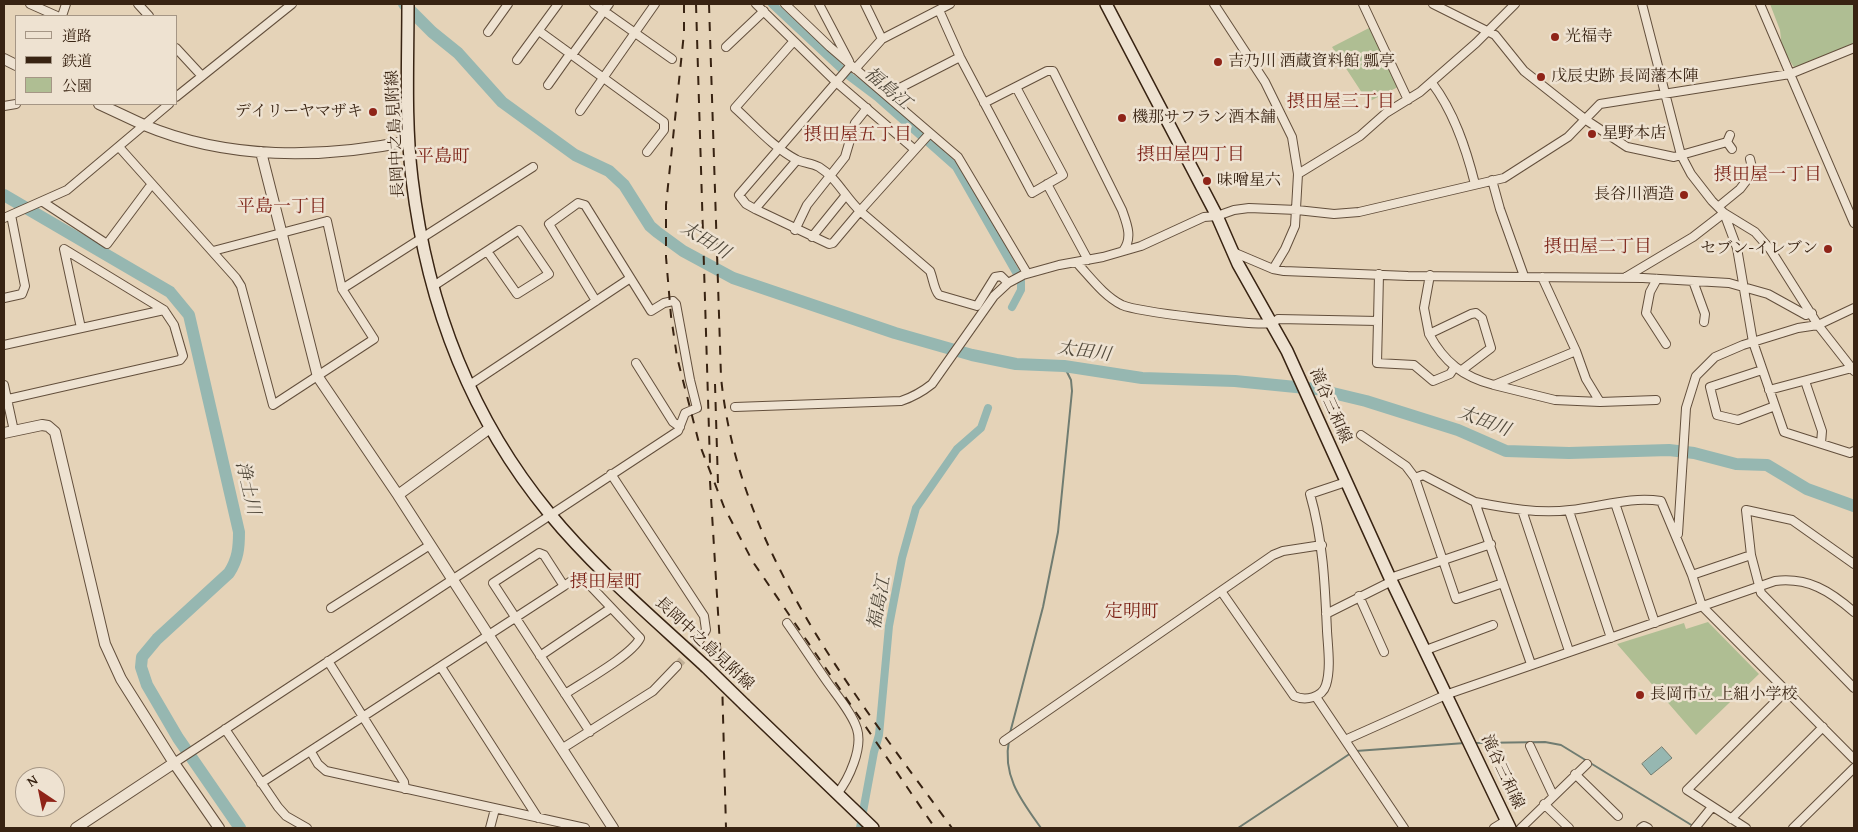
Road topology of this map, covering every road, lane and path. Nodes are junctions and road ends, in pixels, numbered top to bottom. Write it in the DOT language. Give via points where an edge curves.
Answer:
graph roads {
  1 [pos="30,4"];
  2 [pos="138,4"];
  3 [pos="292,4"];
  4 [pos="408,4"];
  5 [pos="508,4"];
  6 [pos="558,4"];
  7 [pos="594,4"];
  8 [pos="609,4"];
  9 [pos="655,4"];
  10 [pos="756,4"];
  11 [pos="785,4"];
  12 [pos="819,4"];
  13 [pos="865,4"];
  14 [pos="950,4"];
  15 [pos="1106,4"];
  16 [pos="1214,4"];
  17 [pos="1362,4"];
  18 [pos="1433,4"];
  19 [pos="1515,4"];
  20 [pos="1642,4"];
  21 [pos="1760,4"];
  22 [pos="939,10"];
  23 [pos="604,11"];
  24 [pos="764,11"];
  25 [pos="55,15"];
  26 [pos="147,15"];
  27 [pos="1488,31"];
  28 [pos="488,32"];
  29 [pos="539,32"];
  30 [pos="634,32"];
  31 [pos="882,39"];
  32 [pos="793,42"];
  33 [pos="726,47"];
  34 [pos="1854,48"];
  35 [pos="178,50"];
  36 [pos="571,54"];
  37 [pos="960,57"];
  38 [pos="517,60"];
  39 [pos="672,60"];
  40 [pos="852,67"];
  41 [pos="1790,74"];
  42 [pos="201,76"];
  43 [pos="603,78"];
  44 [pos="837,81"];
  45 [pos="1432,83"];
  46 [pos="548,85"];
  47 [pos="1016,87"];
  48 [pos="1666,93"];
  49 [pos="886,95"];
  50 [pos="178,96"];
  51 [pos="1408,100"];
  52 [pos="984,103"];
  53 [pos="101,105"];
  54 [pos="168,105"];
  55 [pos="867,108"];
  56 [pos="580,111"];
  57 [pos="1586,120"];
  58 [pos="145,125"];
  59 [pos="928,134"];
  60 [pos="409,141"];
  61 [pos="1730,142"];
  62 [pos="917,146"];
  63 [pos="119,147"];
  64 [pos="778,147"];
  65 [pos="261,152"];
  66 [pos="647,152"];
  67 [pos="1681,155"];
  68 [pos="1750,159"];
  69 [pos="797,160"];
  70 [pos="533,167"];
  71 [pos="1298,174"];
  72 [pos="830,177"];
  73 [pos="1492,180"];
  74 [pos="1047,184"];
  75 [pos="1474,184"];
  76 [pos="151,185"];
  77 [pos="846,195"];
  78 [pos="43,202"];
  79 [pos="1718,207"];
  80 [pos="755,209"];
  81 [pos="1297,210"];
  82 [pos="860,211"];
  83 [pos="1724,213"];
  84 [pos="10,216"];
  85 [pos="1217,216"];
  86 [pos="1854,223"];
  87 [pos="795,230"];
  88 [pos="282,232"];
  89 [pos="812,237"];
  90 [pos="421,241"];
  91 [pos="213,251"];
  92 [pos="487,251"];
  93 [pos="1123,251"];
  94 [pos="1231,251"];
  95 [pos="1088,260"];
  96 [pos="1078,263"];
  97 [pos="1273,269"];
  98 [pos="1025,274"];
  99 [pos="1379,274"];
  100 [pos="1430,275"];
  101 [pos="1524,276"];
  102 [pos="1542,276"];
  103 [pos="629,279"];
  104 [pos="1622,279"];
  105 [pos="1657,279"];
  106 [pos="1010,281"];
  107 [pos="1693,281"];
  108 [pos="432,287"];
  109 [pos="1744,287"];
  110 [pos="342,289"];
  111 [pos="4,298"];
  112 [pos="596,301"];
  113 [pos="1854,308"];
  114 [pos="164,310"];
  115 [pos="1812,313"];
  116 [pos="1378,321"];
  117 [pos="1704,322"];
  118 [pos="1273,323"];
  119 [pos="1818,325"];
  120 [pos="81,328"];
  121 [pos="1429,334"];
  122 [pos="1753,342"];
  123 [pos="1666,344"];
  124 [pos="4,345"];
  125 [pos="1576,351"];
  126 [pos="636,363"];
  127 [pos="1458,369"];
  128 [pos="1853,369"];
  129 [pos="1762,370"];
  130 [pos="318,376"];
  131 [pos="1806,381"];
  132 [pos="4,385"];
  133 [pos="468,386"];
  134 [pos="1494,386"];
  135 [pos="1770,390"];
  136 [pos="5,400"];
  137 [pos="1656,400"];
  138 [pos="1600,402"];
  139 [pos="1775,406"];
  140 [pos="735,407"];
  141 [pos="680,427"];
  142 [pos="490,428"];
  143 [pos="9,432"];
  144 [pos="1361,435"];
  145 [pos="1821,442"];
  146 [pos="1854,451"];
  147 [pos="611,474"];
  148 [pos="1415,478"];
  149 [pos="1346,482"];
  150 [pos="398,495"];
  151 [pos="1475,502"];
  152 [pos="1615,503"];
  153 [pos="1522,510"];
  154 [pos="1569,510"];
  155 [pos="550,514"];
  156 [pos="1678,538"];
  157 [pos="1491,544"];
  158 [pos="430,545"];
  159 [pos="1322,545"];
  160 [pos="1751,555"];
  161 [pos="1443,561"];
  162 [pos="1854,564"];
  163 [pos="1692,575"];
  164 [pos="1391,579"];
  165 [pos="453,580"];
  166 [pos="1503,583"];
  167 [pos="564,586"];
  168 [pos="1758,586"];
  169 [pos="1221,591"];
  170 [pos="1359,596"];
  171 [pos="1702,606"];
  172 [pos="331,608"];
  173 [pos="611,608"];
  174 [pos="1853,609"];
  175 [pos="1326,614"];
  176 [pos="516,619"];
  177 [pos="787,623"];
  178 [pos="1655,623"];
  179 [pos="1494,625"];
  180 [pos="489,636"];
  181 [pos="1611,638"];
  182 [pos="699,641"];
  183 [pos="1426,650"];
  184 [pos="1569,651"];
  185 [pos="1384,652"];
  186 [pos="540,656"];
  187 [pos="328,661"];
  188 [pos="1531,664"];
  189 [pos="677,666"];
  190 [pos="441,667"];
  191 [pos="1854,688"];
  192 [pos="1787,690"];
  193 [pos="566,694"];
  194 [pos="1448,694"];
  195 [pos="1316,697"];
  196 [pos="363,719"];
  197 [pos="1823,727"];
  198 [pos="225,729"];
  199 [pos="590,732"];
  200 [pos="1345,740"];
  201 [pos="1004,741"];
  202 [pos="1530,746"];
  203 [pos="563,748"];
  204 [pos="311,752"];
  205 [pos="1854,759"];
  206 [pos="179,760"];
  207 [pos="1586,764"];
  208 [pos="1854,768"];
  209 [pos="1575,774"];
  210 [pos="261,783"];
  211 [pos="405,789"];
  212 [pos="1553,795"];
  213 [pos="841,797"];
  214 [pos="1544,804"];
  215 [pos="1712,807"];
  216 [pos="495,809"];
  217 [pos="1618,816"];
  218 [pos="538,818"];
  219 [pos="1731,819"];
  220 [pos="1508,824"];
  221 [pos="76,828"];
  222 [pos="219,828"];
  223 [pos="307,828"];
  224 [pos="490,828"];
  225 [pos="585,828"];
  226 [pos="613,828"];
  227 [pos="872,828"];
  228 [pos="1404,828"];
  229 [pos="1494,828"];
  230 [pos="1521,828"];
  231 [pos="1569,828"];
  232 [pos="1641,828"];
  233 [pos="1648,828"];
  234 [pos="1695,828"];
  235 [pos="1746,828"];
  236 [pos="1793,828"];
  1 -- 25 [label="street"];
  2 -- 26 [label="street"];
  3 -- 42 [label="street"];
  4 -- 60 [label="main road, 長岡中之島見附線"];
  5 -- 28 [label="street"];
  6 -- 29 [label="street"];
  7 -- 23 [label="street"];
  8 -- 23 [label="street"];
  9 -- 30 [label="street"];
  10 -- 24 [label="street"];
  11 -- 40 [label="street"];
  12 -- 40 [label="street"];
  13 -- 31 [label="street"];
  14 -- 22 [label="street"];
  15 -- 85 [label="main road, 滝谷三和線"];
  16 -- 71 [label="street" via="1265,82 1290,130"];
  17 -- 51 [label="street"];
  18 -- 27 [label="street"];
  19 -- 27 [label="street"];
  20 -- 48 [label="street"];
  21 -- 41 [label="street"];
  22 -- 31 [label="street"];
  22 -- 37 [label="street"];
  23 -- 30 [label="street"];
  23 -- 36 [label="street"];
  24 -- 32 [label="street"];
  24 -- 33 [label="street"];
  27 -- 45 [label="street"];
  27 -- 57 [label="street" via="1507,47 1524,71"];
  29 -- 36 [label="street"];
  29 -- 38 [label="street"];
  30 -- 39 [label="street"];
  30 -- 43 [label="street"];
  31 -- 40 [label="street"];
  32 -- 44 [label="street"];
  32 -- 64 [label="street" via="735,108"];
  34 -- 41 [label="street"];
  35 -- 42 [label="street"];
  36 -- 43 [label="street"];
  36 -- 46 [label="street"];
  37 -- 49 [label="street"];
  37 -- 52 [label="street"];
  40 -- 44 [label="street"];
  40 -- 49 [label="street"];
  41 -- 48 [label="street"];
  41 -- 86 [label="street"];
  42 -- 50 [label="street"];
  43 -- 56 [label="street"];
  43 -- 66 [label="street" via="664,122 664,130"];
  44 -- 55 [label="street"];
  44 -- 64 [label="street"];
  45 -- 51 [label="street"];
  45 -- 75 [label="street" via="1446,103 1462,140"];
  47 -- 52 [label="street"];
  47 -- 74 [label="street" via="1063,175"];
  47 -- 93 [label="street" via="1047,71 1054,74 1122,210 1129,240"];
  48 -- 57 [label="street" via="1600,104"];
  48 -- 67 [label="street"];
  49 -- 59 [label="street"];
  51 -- 71 [label="street" via="1386,113 1368,131"];
  52 -- 74 [label="street" via="1032,194"];
  53 -- 58 [label="street"];
  54 -- 58 [label="street"];
  55 -- 62 [label="street"];
  55 -- 72 [label="street" via="854,123 845,157"];
  57 -- 67 [label="street" via="1627,147 1668,156"];
  57 -- 73 [label="street" via="1544,154 1514,173"];
  58 -- 63 [label="street"];
  58 -- 65 [label="street" via="206,143"];
  59 -- 62 [label="street"];
  59 -- 98 [label="street" via="963,164"];
  60 -- 65 [label="street" via="352,151"];
  60 -- 90 [label="main road, 長岡中之島見附線"];
  61 -- 67 [label="street"];
  62 -- 82 [label="street"];
  63 -- 76 [label="street"];
  63 -- 78 [label="street" via="67,190"];
  64 -- 69 [label="street"];
  64 -- 80 [label="street" via="740,192 739,198"];
  65 -- 88 [label="street"];
  67 -- 79 [label="street" via="1691,174"];
  68 -- 79 [label="street" via="1753,172 1740,189"];
  69 -- 72 [label="street" via="818,166"];
  69 -- 80 [label="street"];
  70 -- 90 [label="street"];
  71 -- 81 [label="street"];
  72 -- 77 [label="street"];
  72 -- 87 [label="street" via="807,206"];
  73 -- 75 [label="street"];
  73 -- 101 [label="street"];
  74 -- 95 [label="street"];
  75 -- 81 [label="street" via="1360,212 1334,214"];
  76 -- 78 [label="street" via="107,244"];
  76 -- 91 [label="street"];
  77 -- 82 [label="street"];
  77 -- 89 [label="street"];
  78 -- 84 [label="street"];
  79 -- 83 [label="street"];
  80 -- 87 [label="street"];
  81 -- 85 [label="street" via="1249,208"];
  81 -- 97 [label="street" via="1292,236"];
  82 -- 89 [label="street" via="833,243 823,243"];
  82 -- 106 [label="street" via="930,271 940,295 977,306 995,277 1001,276"];
  83 -- 104 [label="street" via="1693,237"];
  83 -- 109 [label="street" via="1737,248"];
  83 -- 115 [label="street" via="1761,238"];
  84 -- 111 [label="street" via="25,286 22,294"];
  85 -- 93 [label="street" via="1204,217 1155,241"];
  85 -- 94 [label="main road, 滝谷三和線"];
  87 -- 89 [label="street"];
  88 -- 91 [label="street"];
  88 -- 110 [label="street" via="327,221"];
  88 -- 130 [label="street"];
  90 -- 108 [label="main road, 長岡中之島見附線"];
  90 -- 110 [label="street"];
  91 -- 130 [label="street" via="241,286 273,405"];
  92 -- 92 [label="street" via="519,230 549,274 517,294"];
  92 -- 108 [label="street"];
  93 -- 95 [label="street"];
  94 -- 97 [label="street"];
  94 -- 118 [label="main road, 滝谷三和線"];
  95 -- 96 [label="street"];
  96 -- 98 [label="street"];
  96 -- 118 [label="street" via="1104,291 1124,306"];
  97 -- 99 [label="street"];
  98 -- 106 [label="street"];
  99 -- 100 [label="street"];
  99 -- 116 [label="street"];
  100 -- 101 [label="street"];
  100 -- 121 [label="street" via="1424,308"];
  101 -- 102 [label="street"];
  102 -- 104 [label="street"];
  102 -- 125 [label="street"];
  103 -- 112 [label="street"];
  103 -- 112 [label="street" via="584,205 578,203 549,224"];
  103 -- 141 [label="street" via="651,311 664,303 673,301 676,304 697,408 685,413"];
  104 -- 105 [label="street"];
  105 -- 107 [label="street"];
  105 -- 123 [label="street" via="1650,292 1646,313"];
  106 -- 140 [label="street" via="979,315 936,380 921,393 901,401"];
  107 -- 109 [label="street"];
  107 -- 117 [label="street" via="1705,314"];
  108 -- 133 [label="main road, 長岡中之島見附線" via="448,340"];
  109 -- 115 [label="street" via="1768,294 1806,315"];
  109 -- 122 [label="street"];
  110 -- 130 [label="street" via="374,339"];
  112 -- 133 [label="street"];
  113 -- 119 [label="street"];
  114 -- 120 [label="street"];
  114 -- 120 [label="street" via="64,249"];
  114 -- 136 [label="street" via="178,335 183,351 180,360"];
  115 -- 119 [label="street"];
  116 -- 118 [label="street" via="1278,319"];
  116 -- 127 [label="street" via="1376,363 1414,365 1433,380"];
  118 -- 149 [label="main road, 滝谷三和線"];
  119 -- 122 [label="street"];
  119 -- 128 [label="street"];
  120 -- 124 [label="street"];
  121 -- 127 [label="street" via="1438,350"];
  121 -- 127 [label="street" via="1471,314 1476,313 1482,318 1491,348"];
  122 -- 129 [label="street"];
  122 -- 156 [label="street" via="1725,351 1701,369 1690,392 1685,418"];
  125 -- 134 [label="street"];
  125 -- 138 [label="street" via="1586,380"];
  126 -- 141 [label="street"];
  127 -- 134 [label="street"];
  128 -- 131 [label="street"];
  129 -- 135 [label="street"];
  129 -- 139 [label="street" via="1710,387 1717,414 1738,420"];
  130 -- 150 [label="street"];
  131 -- 135 [label="street"];
  131 -- 145 [label="street" via="1822,431"];
  132 -- 136 [label="street"];
  133 -- 142 [label="main road, 長岡中之島見附線"];
  134 -- 138 [label="street" via="1555,400"];
  135 -- 139 [label="street"];
  136 -- 143 [label="street"];
  137 -- 138 [label="street"];
  139 -- 145 [label="street" via="1784,432"];
  141 -- 147 [label="street"];
  142 -- 150 [label="street"];
  142 -- 155 [label="main road, 長岡中之島見附線"];
  143 -- 206 [label="street" via="42,425 55,432 105,644 122,679"];
  144 -- 148 [label="street" via="1406,466"];
  145 -- 146 [label="street" via="1850,453"];
  147 -- 155 [label="street"];
  147 -- 182 [label="street" via="704,616 706,630"];
  148 -- 151 [label="street" via="1423,475"];
  148 -- 161 [label="street"];
  149 -- 159 [label="street" via="1310,494"];
  149 -- 164 [label="main road, 滝谷三和線"];
  150 -- 158 [label="street"];
  151 -- 153 [label="street"];
  151 -- 157 [label="street"];
  152 -- 154 [label="street"];
  152 -- 156 [label="street" via="1646,499 1661,501"];
  152 -- 178 [label="street"];
  153 -- 154 [label="street"];
  153 -- 184 [label="street"];
  154 -- 181 [label="street"];
  155 -- 165 [label="street"];
  155 -- 213 [label="main road, 長岡中之島見附線, bridge" via="610,578"];
  156 -- 163 [label="street"];
  157 -- 161 [label="street"];
  157 -- 166 [label="street"];
  158 -- 165 [label="street"];
  158 -- 172 [label="street"];
  159 -- 169 [label="street" via="1278,553"];
  159 -- 175 [label="street"];
  160 -- 162 [label="street" via="1746,510 1792,520"];
  160 -- 163 [label="street"];
  160 -- 168 [label="street"];
  161 -- 164 [label="street"];
  161 -- 166 [label="street" via="1456,599"];
  163 -- 171 [label="street"];
  164 -- 170 [label="street"];
  164 -- 183 [label="main road, 滝谷三和線"];
  165 -- 180 [label="street"];
  165 -- 187 [label="street"];
  166 -- 188 [label="street"];
  167 -- 173 [label="street" via="577,577 583,578"];
  167 -- 176 [label="street"];
  167 -- 176 [label="street" via="544,555 539,553 493,583"];
  168 -- 171 [label="street"];
  168 -- 174 [label="street" via="1786,580 1812,583 1830,591"];
  168 -- 191 [label="street" via="1761,593"];
  169 -- 195 [label="street" via="1294,696 1302,699"];
  169 -- 201 [label="street"];
  170 -- 175 [label="street"];
  170 -- 185 [label="street"];
  171 -- 178 [label="street"];
  171 -- 192 [label="street"];
  173 -- 186 [label="street"];
  173 -- 193 [label="street" via="640,638 638,644"];
  175 -- 195 [label="street" via="1327,680 1323,691"];
  176 -- 180 [label="street"];
  176 -- 186 [label="street"];
  177 -- 213 [label="street" via="858,730 856,753"];
  178 -- 181 [label="street"];
  179 -- 183 [label="street"];
  180 -- 190 [label="street"];
  180 -- 203 [label="street"];
  181 -- 184 [label="street"];
  183 -- 194 [label="main road, 滝谷三和線"];
  184 -- 188 [label="street"];
  186 -- 193 [label="street"];
  187 -- 196 [label="street"];
  187 -- 198 [label="street"];
  188 -- 194 [label="street"];
  189 -- 199 [label="street" via="653,691"];
  190 -- 196 [label="street"];
  190 -- 218 [label="street"];
  192 -- 197 [label="street"];
  192 -- 215 [label="street" via="1687,790"];
  193 -- 199 [label="street"];
  194 -- 200 [label="street"];
  194 -- 220 [label="main road, 滝谷三和線"];
  195 -- 200 [label="street"];
  196 -- 204 [label="street"];
  196 -- 211 [label="street" via="404,782"];
  197 -- 205 [label="street"];
  197 -- 219 [label="street"];
  198 -- 206 [label="street"];
  198 -- 210 [label="street"];
  199 -- 203 [label="street"];
  200 -- 228 [label="street"];
  202 -- 212 [label="street"];
  203 -- 226 [label="street"];
  204 -- 210 [label="street"];
  204 -- 211 [label="street" via="326,771"];
  206 -- 221 [label="street"];
  206 -- 222 [label="street"];
  207 -- 209 [label="street"];
  208 -- 236 [label="street"];
  209 -- 212 [label="street"];
  209 -- 217 [label="street"];
  210 -- 223 [label="street" via="286,816"];
  211 -- 216 [label="street"];
  212 -- 214 [label="street"];
  213 -- 227 [label="main road, 長岡中之島見附線"];
  214 -- 230 [label="street"];
  214 -- 231 [label="street"];
  215 -- 219 [label="street"];
  215 -- 234 [label="street"];
  216 -- 218 [label="street"];
  216 -- 224 [label="street"];
  218 -- 225 [label="street"];
  219 -- 235 [label="street"];
  220 -- 229 [label="street"];
  232 -- 233 [label="street"];
}
